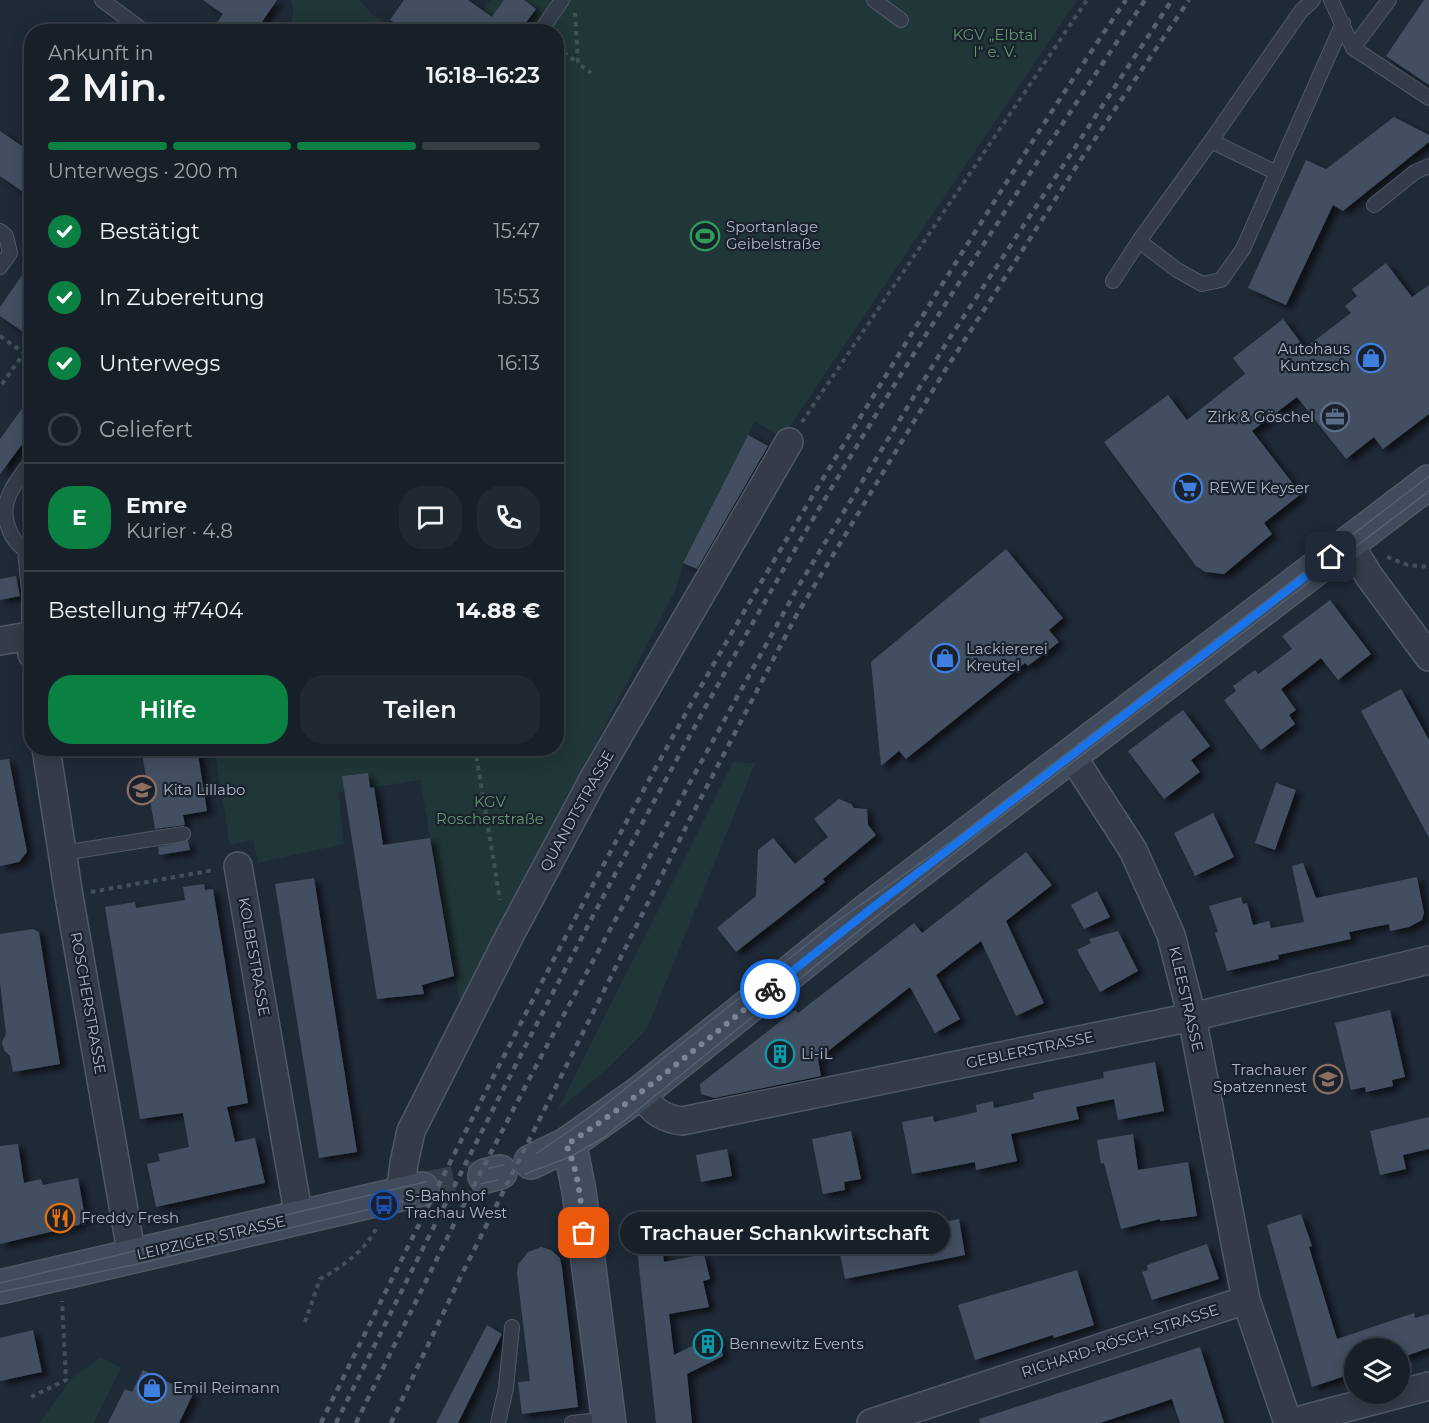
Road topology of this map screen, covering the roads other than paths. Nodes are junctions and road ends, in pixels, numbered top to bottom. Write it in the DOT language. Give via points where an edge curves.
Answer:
graph roads {
  1 [pos="102,0"];
  2 [pos="874,0"];
  3 [pos="1312,0"];
  4 [pos="1331,0"];
  5 [pos="1389,0"];
  6 [pos="568,1"];
  7 [pos="901,21"];
  8 [pos="1343,23"];
  9 [pos="134,24"];
  10 [pos="547,24"];
  11 [pos="1353,48"];
  12 [pos="1429,98"];
  13 [pos="1211,141"];
  14 [pos="1429,166"];
  15 [pos="1277,173"];
  16 [pos="1374,205"];
  17 [pos="0,231"];
  18 [pos="1139,241"];
  19 [pos="0,267"];
  20 [pos="1113,281"];
  21 [pos="789,442"];
  22 [pos="24,471"];
  23 [pos="1429,482"];
  24 [pos="24,543"];
  25 [pos="1349,543"];
  26 [pos="0,641"];
  27 [pos="24,644"];
  28 [pos="1429,657"];
  29 [pos="47,756"];
  30 [pos="1072,756"];
  31 [pos="183,834"];
  32 [pos="63,853"];
  33 [pos="238,866"];
  34 [pos="1429,960"];
  35 [pos="1192,1017"];
  36 [pos="640,1093"];
  37 [pos="566,1145"];
  38 [pos="531,1162"];
  39 [pos="401,1194"];
  40 [pos="299,1218"];
  41 [pos="132,1257"];
  42 [pos="0,1287"];
  43 [pos="1246,1300"];
  44 [pos="512,1327"];
  45 [pos="1429,1386"];
  46 [pos="609,1421"];
  47 [pos="498,1423"];
  48 [pos="572,1423"];
  49 [pos="870,1423"];
  50 [pos="1289,1423"];
  1 -- 9 [label="lane"];
  2 -- 7 [label="lane"];
  3 -- 13 [label="lane"];
  4 -- 8 [label="lane"];
  5 -- 11 [label="lane"];
  6 -- 10 [label="lane"];
  8 -- 11 [label="lane"];
  8 -- 15 [label="lane"];
  11 -- 12 [label="lane"];
  13 -- 15 [label="lane"];
  13 -- 18 [label="lane"];
  14 -- 16 [label="lane" via="1415,172"];
  15 -- 18 [label="lane" via="1243,249 1221,280 1202,284"];
  17 -- 19 [label="lane" via="6,236 10,253"];
  18 -- 20 [label="lane"];
  21 -- 39 [label="street, QUANDTSTRASSE" via="594,778 510,935 411,1131"];
  22 -- 24 [label="lane" via="4,502 12,539"];
  23 -- 25 [label="main road"];
  25 -- 28 [label="street"];
  25 -- 30 [label="main road"];
  26 -- 27 [label="street"];
  29 -- 32 [label="street, ROSCHERSTRASSE"];
  30 -- 35 [label="street, KLEESTRASSE" via="1133,850 1171,935"];
  30 -- 36 [label="main road" via="872,908"];
  31 -- 32 [label="lane"];
  32 -- 41 [label="street, ROSCHERSTRASSE"];
  33 -- 40 [label="street, KOLBESTRASSE"];
  34 -- 35 [label="street, GEBLERSTRASSE"];
  35 -- 36 [label="street, GEBLERSTRASSE" via="682,1121 667,1119 652,1109"];
  35 -- 43 [label="street, KLEESTRASSE"];
  36 -- 37 [label="main road"];
  37 -- 38 [label="main road"];
  37 -- 46 [label="main road" via="579,1191"];
  39 -- 40 [label="main road, LEIPZIGER STRASSE"];
  40 -- 41 [label="main road, LEIPZIGER STRASSE"];
  41 -- 42 [label="main road, LEIPZIGER STRASSE"];
  43 -- 49 [label="street, RICHARD-RÖSCH-STRASSE"];
  43 -- 50 [label="street"];
  44 -- 47 [label="lane"];
  45 -- 50 [label="street"];
  46 -- 48 [label="lane"];
}
